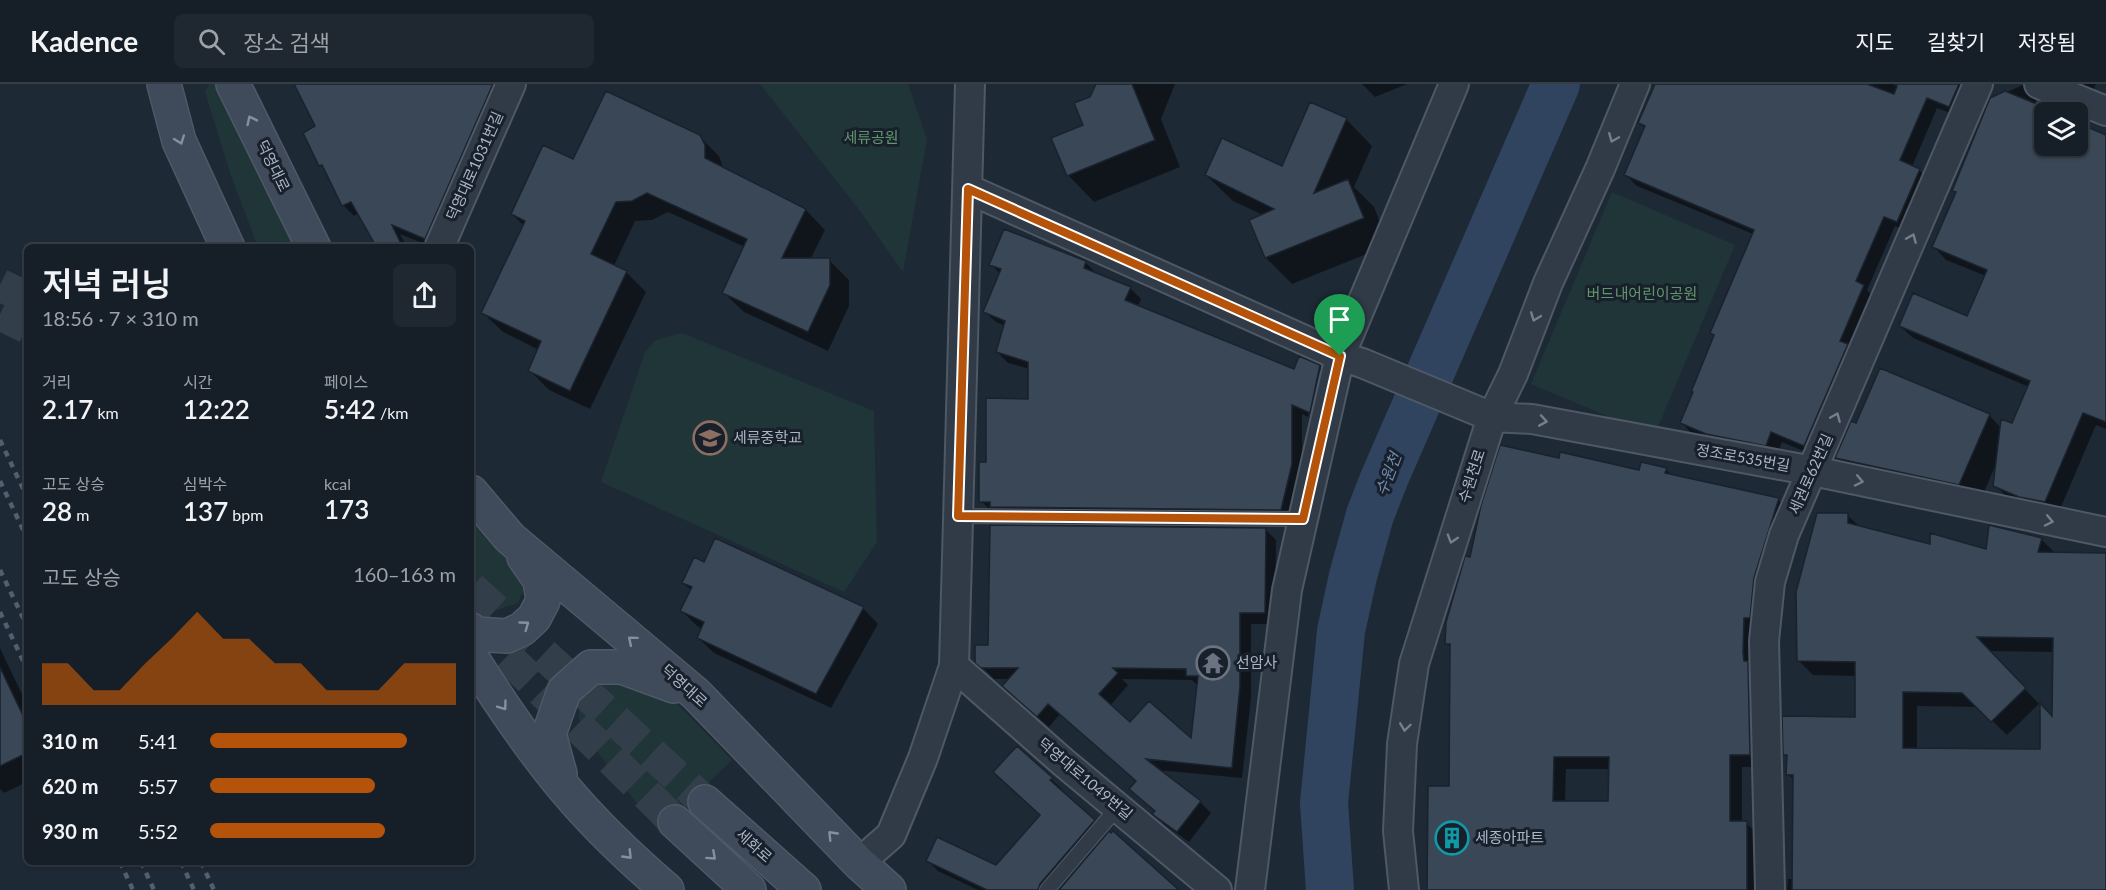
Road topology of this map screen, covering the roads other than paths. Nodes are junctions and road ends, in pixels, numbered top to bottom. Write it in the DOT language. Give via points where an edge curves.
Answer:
graph roads {
  1 [pos="164,84"];
  2 [pos="233,84"];
  3 [pos="511,84"];
  4 [pos="970,84"];
  5 [pos="1454,84"];
  6 [pos="1635,84"];
  7 [pos="1978,84"];
  8 [pos="2040,84"];
  9 [pos="2106,111"];
  10 [pos="968,189"];
  11 [pos="226,244"];
  12 [pos="312,244"];
  13 [pos="441,244"];
  14 [pos="1351,359"];
  15 [pos="1489,416"];
  16 [pos="1813,471"];
  17 [pos="474,496"];
  18 [pos="958,516"];
  19 [pos="1303,519"];
  20 [pos="2106,532"];
  21 [pos="510,538"];
  22 [pos="474,632"];
  23 [pos="474,662"];
  24 [pos="954,666"];
  25 [pos="696,694"];
  26 [pos="564,789"];
  27 [pos="705,802"];
  28 [pos="1118,807"];
  29 [pos="675,822"];
  30 [pos="859,863"];
  31 [pos="667,890"];
  32 [pos="750,890"];
  33 [pos="804,890"];
  34 [pos="889,890"];
  35 [pos="1047,890"];
  36 [pos="1217,890"];
  37 [pos="1250,890"];
  38 [pos="1404,890"];
  39 [pos="1770,890"];
  1 -- 11 [label="main road, one-way" via="179,141"];
  12 -- 2 [label="main road, 덕영대로, one-way"];
  3 -- 13 [label="street, 덕영대로1031번길"];
  4 -- 10 [label="street"];
  5 -- 14 [label="street"];
  6 -- 15 [label="street, 수원천로, one-way" via="1548,283 1513,374"];
  16 -- 7 [label="street, 세권로62번길, one-way"];
  8 -- 9 [label="street"];
  10 -- 14 [label="street, 정조로535번길"];
  10 -- 18 [label="street"];
  14 -- 15 [label="street, 정조로535번길"];
  14 -- 19 [label="street"];
  15 -- 16 [label="street, 정조로535번길, one-way" via="1532,419"];
  15 -- 38 [label="street, 수원천로, one-way" via="1414,664 1402,744 1398,831"];
  16 -- 20 [label="street, 정조로535번길, one-way"];
  16 -- 39 [label="street, 세권로62번길" via="1784,535 1770,582 1764,641"];
  17 -- 21 [label="main road, 덕영대로"];
  18 -- 19 [label="lane"];
  18 -- 24 [label="street"];
  19 -- 37 [label="street" via="1287,590"];
  22 -- 21 [label="main road, one-way" via="507,636 534,618 543,601 540,580"];
  25 -- 21 [label="main road, 덕영대로, one-way"];
  23 -- 26 [label="main road, one-way"];
  24 -- 28 [label="street, 덕영대로1049번길"];
  24 -- 30 [label="street" via="923,758 891,834"];
  25 -- 26 [label="main road" via="622,667 591,667 564,691 549,734"];
  30 -- 25 [label="main road, 덕영대로, one-way"];
  26 -- 31 [label="main road, one-way"];
  27 -- 33 [label="main road, 세화로"];
  28 -- 35 [label="lane"];
  28 -- 36 [label="street, 덕영대로1049번길"];
  29 -- 32 [label="main road, one-way"];
  30 -- 34 [label="main road, 덕영대로"];
}
